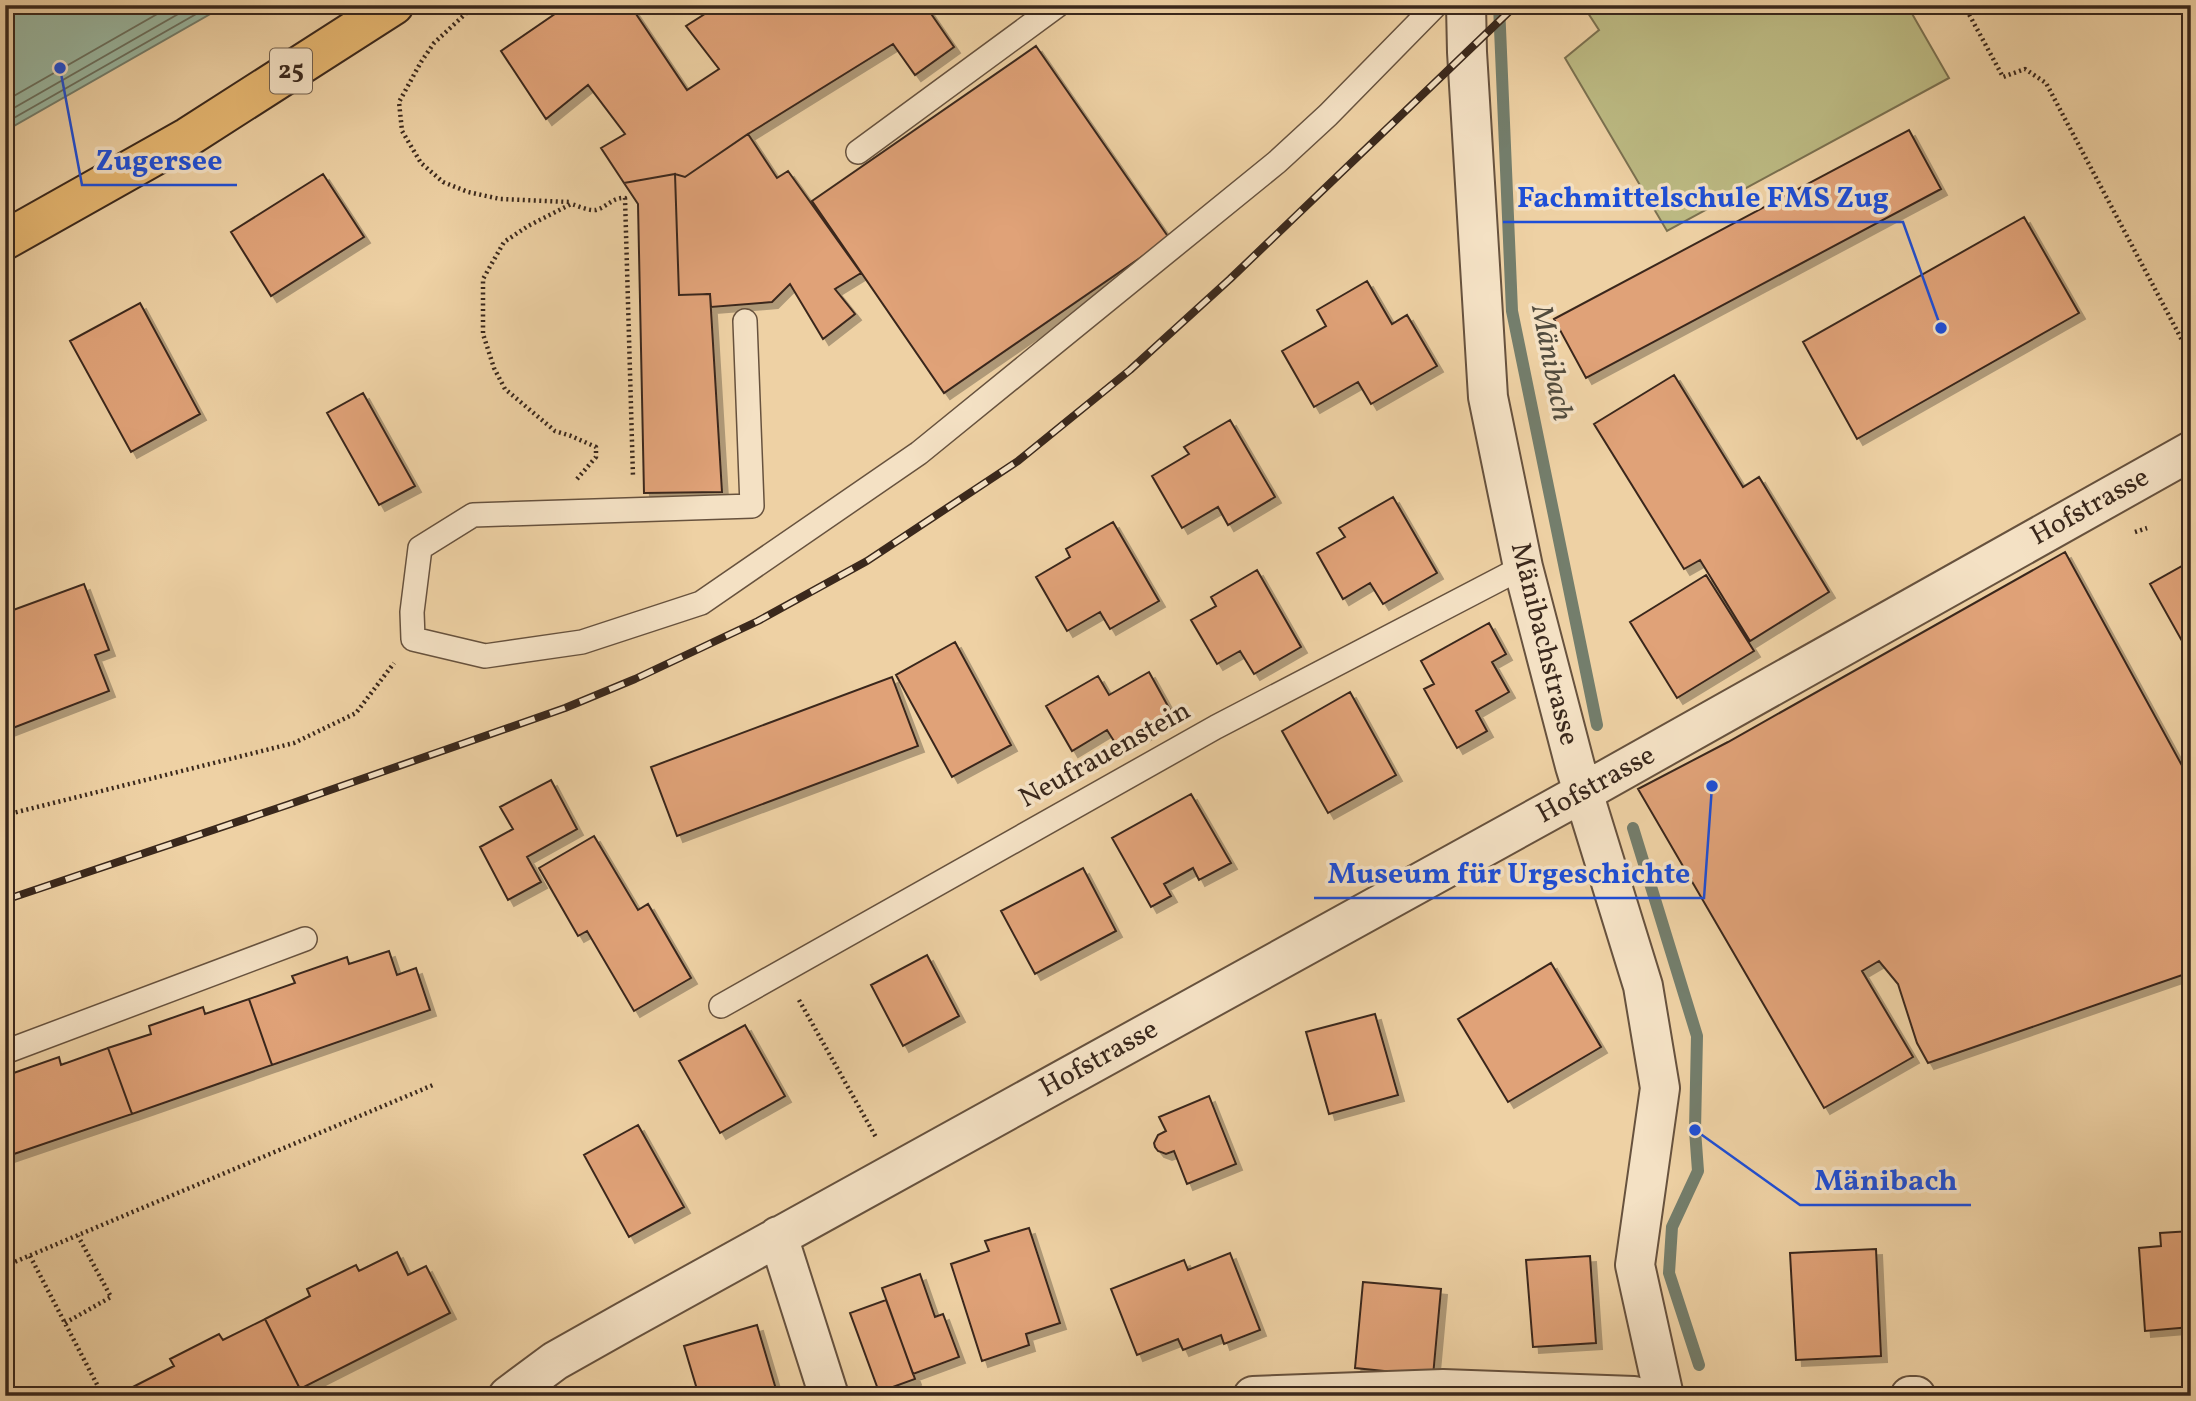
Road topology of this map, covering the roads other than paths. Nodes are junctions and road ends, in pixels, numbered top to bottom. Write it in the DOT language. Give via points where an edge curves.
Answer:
graph roads {
  1 [pos="394,5"];
  2 [pos="1058,5"];
  3 [pos="1436,5"];
  4 [pos="1466,5"];
  5 [pos="858,152"];
  6 [pos="5,240"];
  7 [pos="745,321"];
  8 [pos="2191,451"];
  9 [pos="1523,567"];
  10 [pos="1582,793"];
  11 [pos="305,939"];
  12 [pos="721,1006"];
  13 [pos="5,1052"];
  14 [pos="778,1236"];
  15 [pos="508,1396"];
  16 [pos="830,1396"];
  17 [pos="1253,1396"];
  18 [pos="1634,1396"];
  19 [pos="1664,1396"];
  20 [pos="1910,1396"];
  21 [pos="1916,1396"];
  1 -- 6 [label="main road, 25" via="188,137"];
  2 -- 5 [label="lane"];
  3 -- 7 [label="lane" via="1277,162 919,453 701,603 582,642 485,656 413,639 421,548 472,515 751,506"];
  4 -- 9 [label="street, Mänibachstrasse" via="1488,397"];
  8 -- 10 [label="street, Hofstrasse"];
  9 -- 10 [label="street, Mänibachstrasse"];
  9 -- 12 [label="lane, Neufrauenstein" via="1216,727"];
  10 -- 14 [label="street, Hofstrasse"];
  10 -- 19 [label="street, Mänibachstrasse" via="1643,986 1660,1088 1635,1265"];
  11 -- 13 [label="lane"];
  14 -- 15 [label="street, Hofstrasse" via="555,1361"];
  14 -- 16 [label="street"];
  17 -- 18 [label="street" via="1443,1389"];
  20 -- 21 [label="street"];
}
